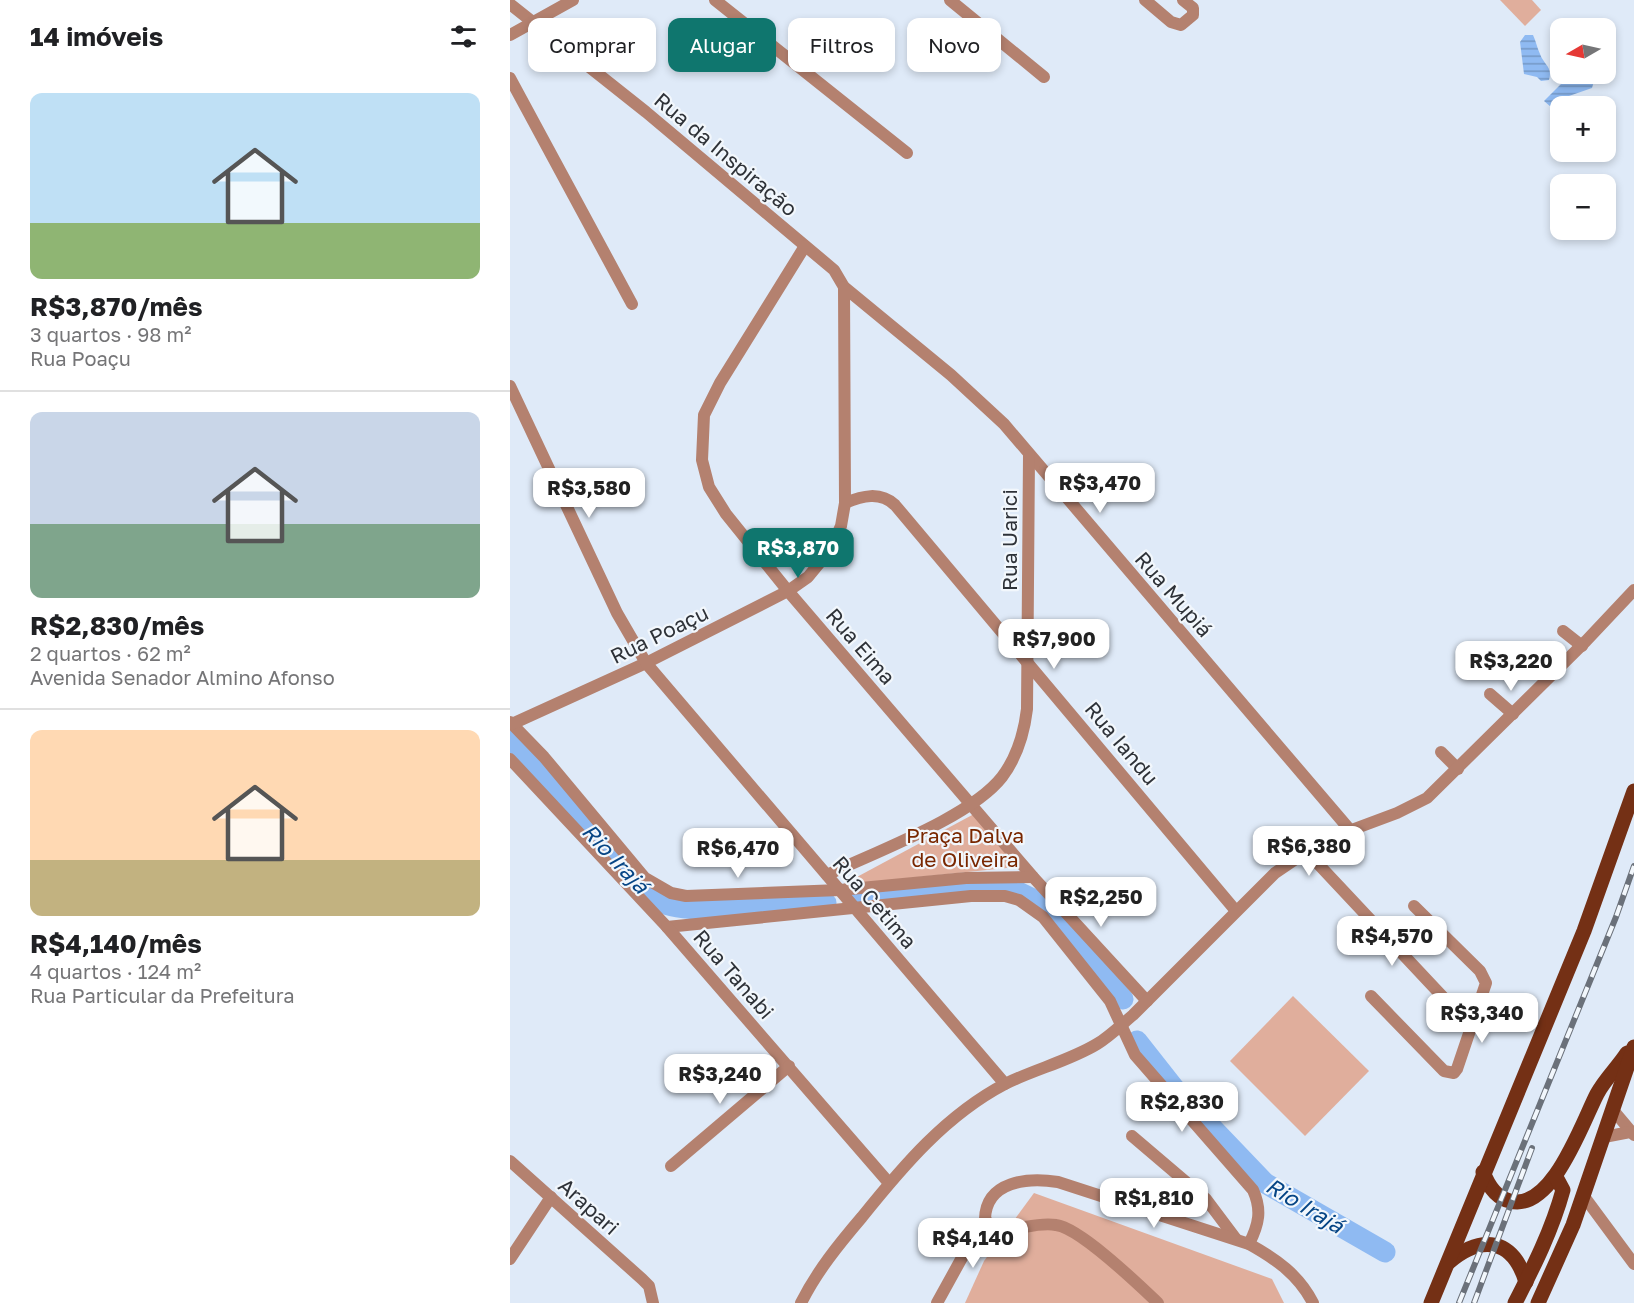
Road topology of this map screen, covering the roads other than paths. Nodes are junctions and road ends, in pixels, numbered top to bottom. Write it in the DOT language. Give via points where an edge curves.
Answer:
graph roads {
  1 [pos="573,0"];
  2 [pos="715,0"];
  3 [pos="950,0"];
  4 [pos="1145,0"];
  5 [pos="1183,0"];
  6 [pos="510,4"];
  7 [pos="529,18"];
  8 [pos="541,18"];
  9 [pos="528,25"];
  10 [pos="510,35"];
  11 [pos="594,72"];
  12 [pos="1044,77"];
  13 [pos="510,78"];
  14 [pos="907,153"];
  15 [pos="805,246"];
  16 [pos="844,287"];
  17 [pos="632,304"];
  18 [pos="510,386"];
  19 [pos="1029,455"];
  20 [pos="845,503"];
  21 [pos="1634,590"];
  22 [pos="788,591"];
  23 [pos="1634,596"];
  24 [pos="1621,604"];
  25 [pos="1563,631"];
  26 [pos="1582,646"];
  27 [pos="646,663"];
  28 [pos="1028,663"];
  29 [pos="1490,694"];
  30 [pos="1514,714"];
  31 [pos="511,723"];
  32 [pos="1441,752"];
  33 [pos="510,759"];
  34 [pos="1458,769"];
  35 [pos="1634,791"];
  36 [pos="971,803"];
  37 [pos="1350,830"];
  38 [pos="1306,851"];
  39 [pos="827,875"];
  40 [pos="1032,877"];
  41 [pos="840,890"];
  42 [pos="1414,906"];
  43 [pos="854,907"];
  44 [pos="1236,911"];
  45 [pos="667,927"];
  46 [pos="1371,996"];
  47 [pos="1147,1001"];
  48 [pos="1121,1025"];
  49 [pos="1472,1028"];
  50 [pos="1634,1046"];
  51 [pos="789,1066"];
  52 [pos="1005,1084"];
  53 [pos="1613,1110"];
  54 [pos="1632,1134"];
  55 [pos="1132,1136"];
  56 [pos="1604,1137"];
  57 [pos="510,1161"];
  58 [pos="671,1166"];
  59 [pos="1483,1172"];
  60 [pos="1556,1177"];
  61 [pos="889,1183"];
  62 [pos="1583,1195"];
  63 [pos="551,1197"];
  64 [pos="987,1224"];
  65 [pos="1236,1239"];
  66 [pos="1249,1244"];
  67 [pos="510,1258"];
  68 [pos="1448,1263"];
  69 [pos="1634,1263"];
  70 [pos="1526,1282"];
  71 [pos="653,1303"];
  72 [pos="801,1303"];
  73 [pos="937,1303"];
  74 [pos="1158,1303"];
  75 [pos="1313,1303"];
  76 [pos="1431,1303"];
  77 [pos="1515,1303"];
  78 [pos="1538,1303"];
  1 -- 8 [label="street"];
  2 -- 14 [label="street"];
  3 -- 12 [label="street"];
  4 -- 5 [label="street" via="1171,22 1181,25 1193,15 1193,8"];
  6 -- 7 [label="street, Rua da Inspiração"];
  9 -- 10 [label="street"];
  11 -- 15 [label="street, Rua da Inspiração"];
  13 -- 17 [label="street"];
  15 -- 16 [label="street, Rua Mupiá" via="834,270"];
  15 -- 22 [label="street, Rua Eima" via="720,383 704,415 702,429 702,460 713,493"];
  16 -- 19 [label="street, Rua Mupiá" via="989,408"];
  16 -- 20 [label="street, Rua Poaçu"];
  18 -- 27 [label="street, Rua Cetima" via="617,613"];
  19 -- 28 [label="street, Rua Uarici"];
  19 -- 37 [label="street, Rua Mupiá"];
  20 -- 22 [label="street, Rua Poaçu" via="831,549 808,577"];
  20 -- 28 [label="street, Rua Iandu" via="870,496 889,500"];
  21 -- 24 [label="street"];
  22 -- 27 [label="street, Rua Poaçu"];
  22 -- 36 [label="street, Rua Eima"];
  23 -- 24 [label="street"];
  24 -- 26 [label="street"];
  25 -- 26 [label="street"];
  26 -- 30 [label="street"];
  27 -- 31 [label="street, Rua Poaçu"];
  27 -- 39 [label="street, Rua Cetima"];
  28 -- 36 [label="street, Rua Uarici" via="1028,709 1017,750 1000,779"];
  28 -- 44 [label="street, Rua Iandu"];
  29 -- 30 [label="street"];
  30 -- 34 [label="street"];
  31 -- 41 [label="street" via="633,865 656,886 686,896"];
  32 -- 34 [label="street"];
  33 -- 45 [label="street, Rua Tanabi"];
  34 -- 37 [label="street" via="1419,803"];
  35 -- 59 [label="main road" via="1584,931"];
  36 -- 39 [label="street, Rua Uarici"];
  36 -- 40 [label="street, Rua Eima"];
  37 -- 38 [label="street"];
  38 -- 44 [label="street" via="1275,873"];
  38 -- 49 [label="street"];
  39 -- 41 [label="street, Rua Cetima"];
  40 -- 41 [label="street" via="966,878"];
  40 -- 47 [label="street, Rua Eima"];
  41 -- 43 [label="street, Rua Cetima"];
  42 -- 49 [label="street" via="1484,977 1486,990"];
  43 -- 45 [label="street"];
  43 -- 48 [label="street" via="990,895 1019,900 1043,917 1085,966 1110,1000"];
  43 -- 52 [label="street, Rua Cetima"];
  44 -- 47 [label="street"];
  45 -- 51 [label="street, Rua Tanabi"];
  46 -- 49 [label="street" via="1449,1073 1457,1069"];
  47 -- 48 [label="street"];
  48 -- 52 [label="street" via="1090,1047"];
  48 -- 66 [label="street" via="1128,1045 1146,1069 1253,1190 1260,1214"];
  50 -- 53 [label="main road"];
  50 -- 60 [label="main road" via="1598,1092"];
  51 -- 58 [label="street"];
  51 -- 61 [label="street, Rua Tanabi"];
  52 -- 61 [label="street" via="941,1129"];
  53 -- 54 [label="street"];
  53 -- 56 [label="main road"];
  54 -- 56 [label="street"];
  55 -- 65 [label="street" via="1206,1199"];
  56 -- 62 [label="main road"];
  57 -- 63 [label="street, Arapari"];
  59 -- 60 [label="main road" via="1491,1189 1514,1202 1533,1198"];
  59 -- 68 [label="main road"];
  60 -- 70 [label="main road" via="1563,1190 1557,1212"];
  61 -- 72 [label="street" via="833,1252"];
  62 -- 69 [label="street"];
  62 -- 78 [label="main road"];
  63 -- 67 [label="street"];
  63 -- 71 [label="street, Arapari" via="649,1286"];
  64 -- 65 [label="street" via="987,1204 1002,1188 1046,1180"];
  64 -- 73 [label="street" via="964,1254"];
  64 -- 74 [label="street" via="1004,1230 1047,1224 1063,1227"];
  65 -- 66 [label="street"];
  66 -- 75 [label="street" via="1277,1260"];
  68 -- 70 [label="main road" via="1478,1244 1500,1247 1517,1260"];
  68 -- 76 [label="main road"];
  70 -- 77 [label="main road"];
}
